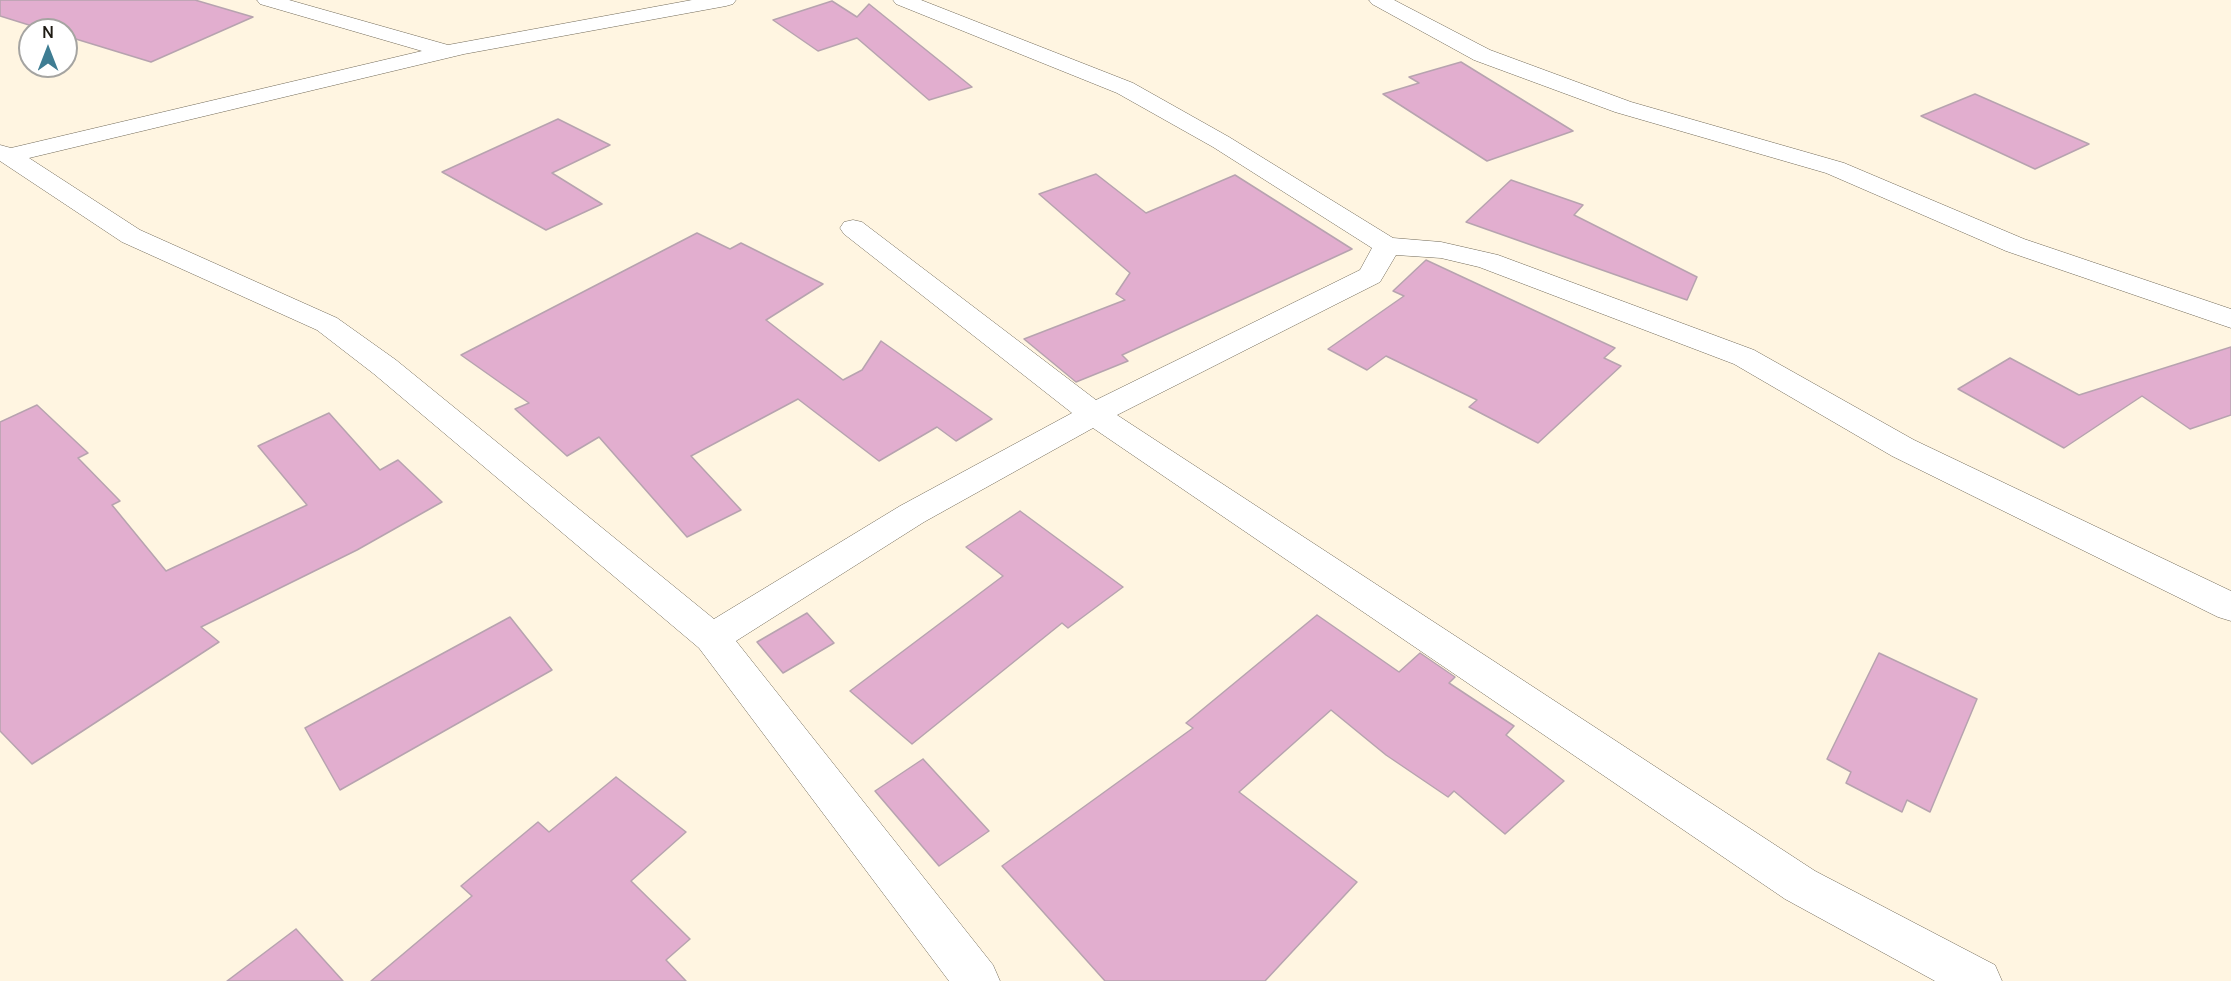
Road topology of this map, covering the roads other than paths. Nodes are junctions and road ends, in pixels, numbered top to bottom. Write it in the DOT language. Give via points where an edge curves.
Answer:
graph roads {
  1 [pos="267,0"];
  2 [pos="726,0"];
  3 [pos="903,0"];
  4 [pos="1379,0"];
  5 [pos="464,48"];
  6 [pos="5,154"];
  7 [pos="853,228"];
  8 [pos="1387,246"];
  9 [pos="2231,319"];
  10 [pos="1094,414"];
  11 [pos="2231,607"];
  12 [pos="712,638"];
  13 [pos="977,981"];
  14 [pos="1979,981"];
  1 -- 5 [label="street" via="444,52"];
  2 -- 5 [label="street"];
  3 -- 8 [label="street" via="1125,88 1221,142"];
  4 -- 9 [label="street" via="1482,55 1623,107 1835,168 2015,245"];
  5 -- 6 [label="street"];
  6 -- 12 [label="street" via="131,236 327,324 385,367"];
  7 -- 10 [label="street"];
  8 -- 10 [label="street" via="1370,276"];
  8 -- 11 [label="street" via="1441,250 1488,261 1744,357 1903,448"];
  10 -- 12 [label="street" via="912,514"];
  10 -- 14 [label="street" via="1800,885"];
  12 -- 13 [label="street"];
}
